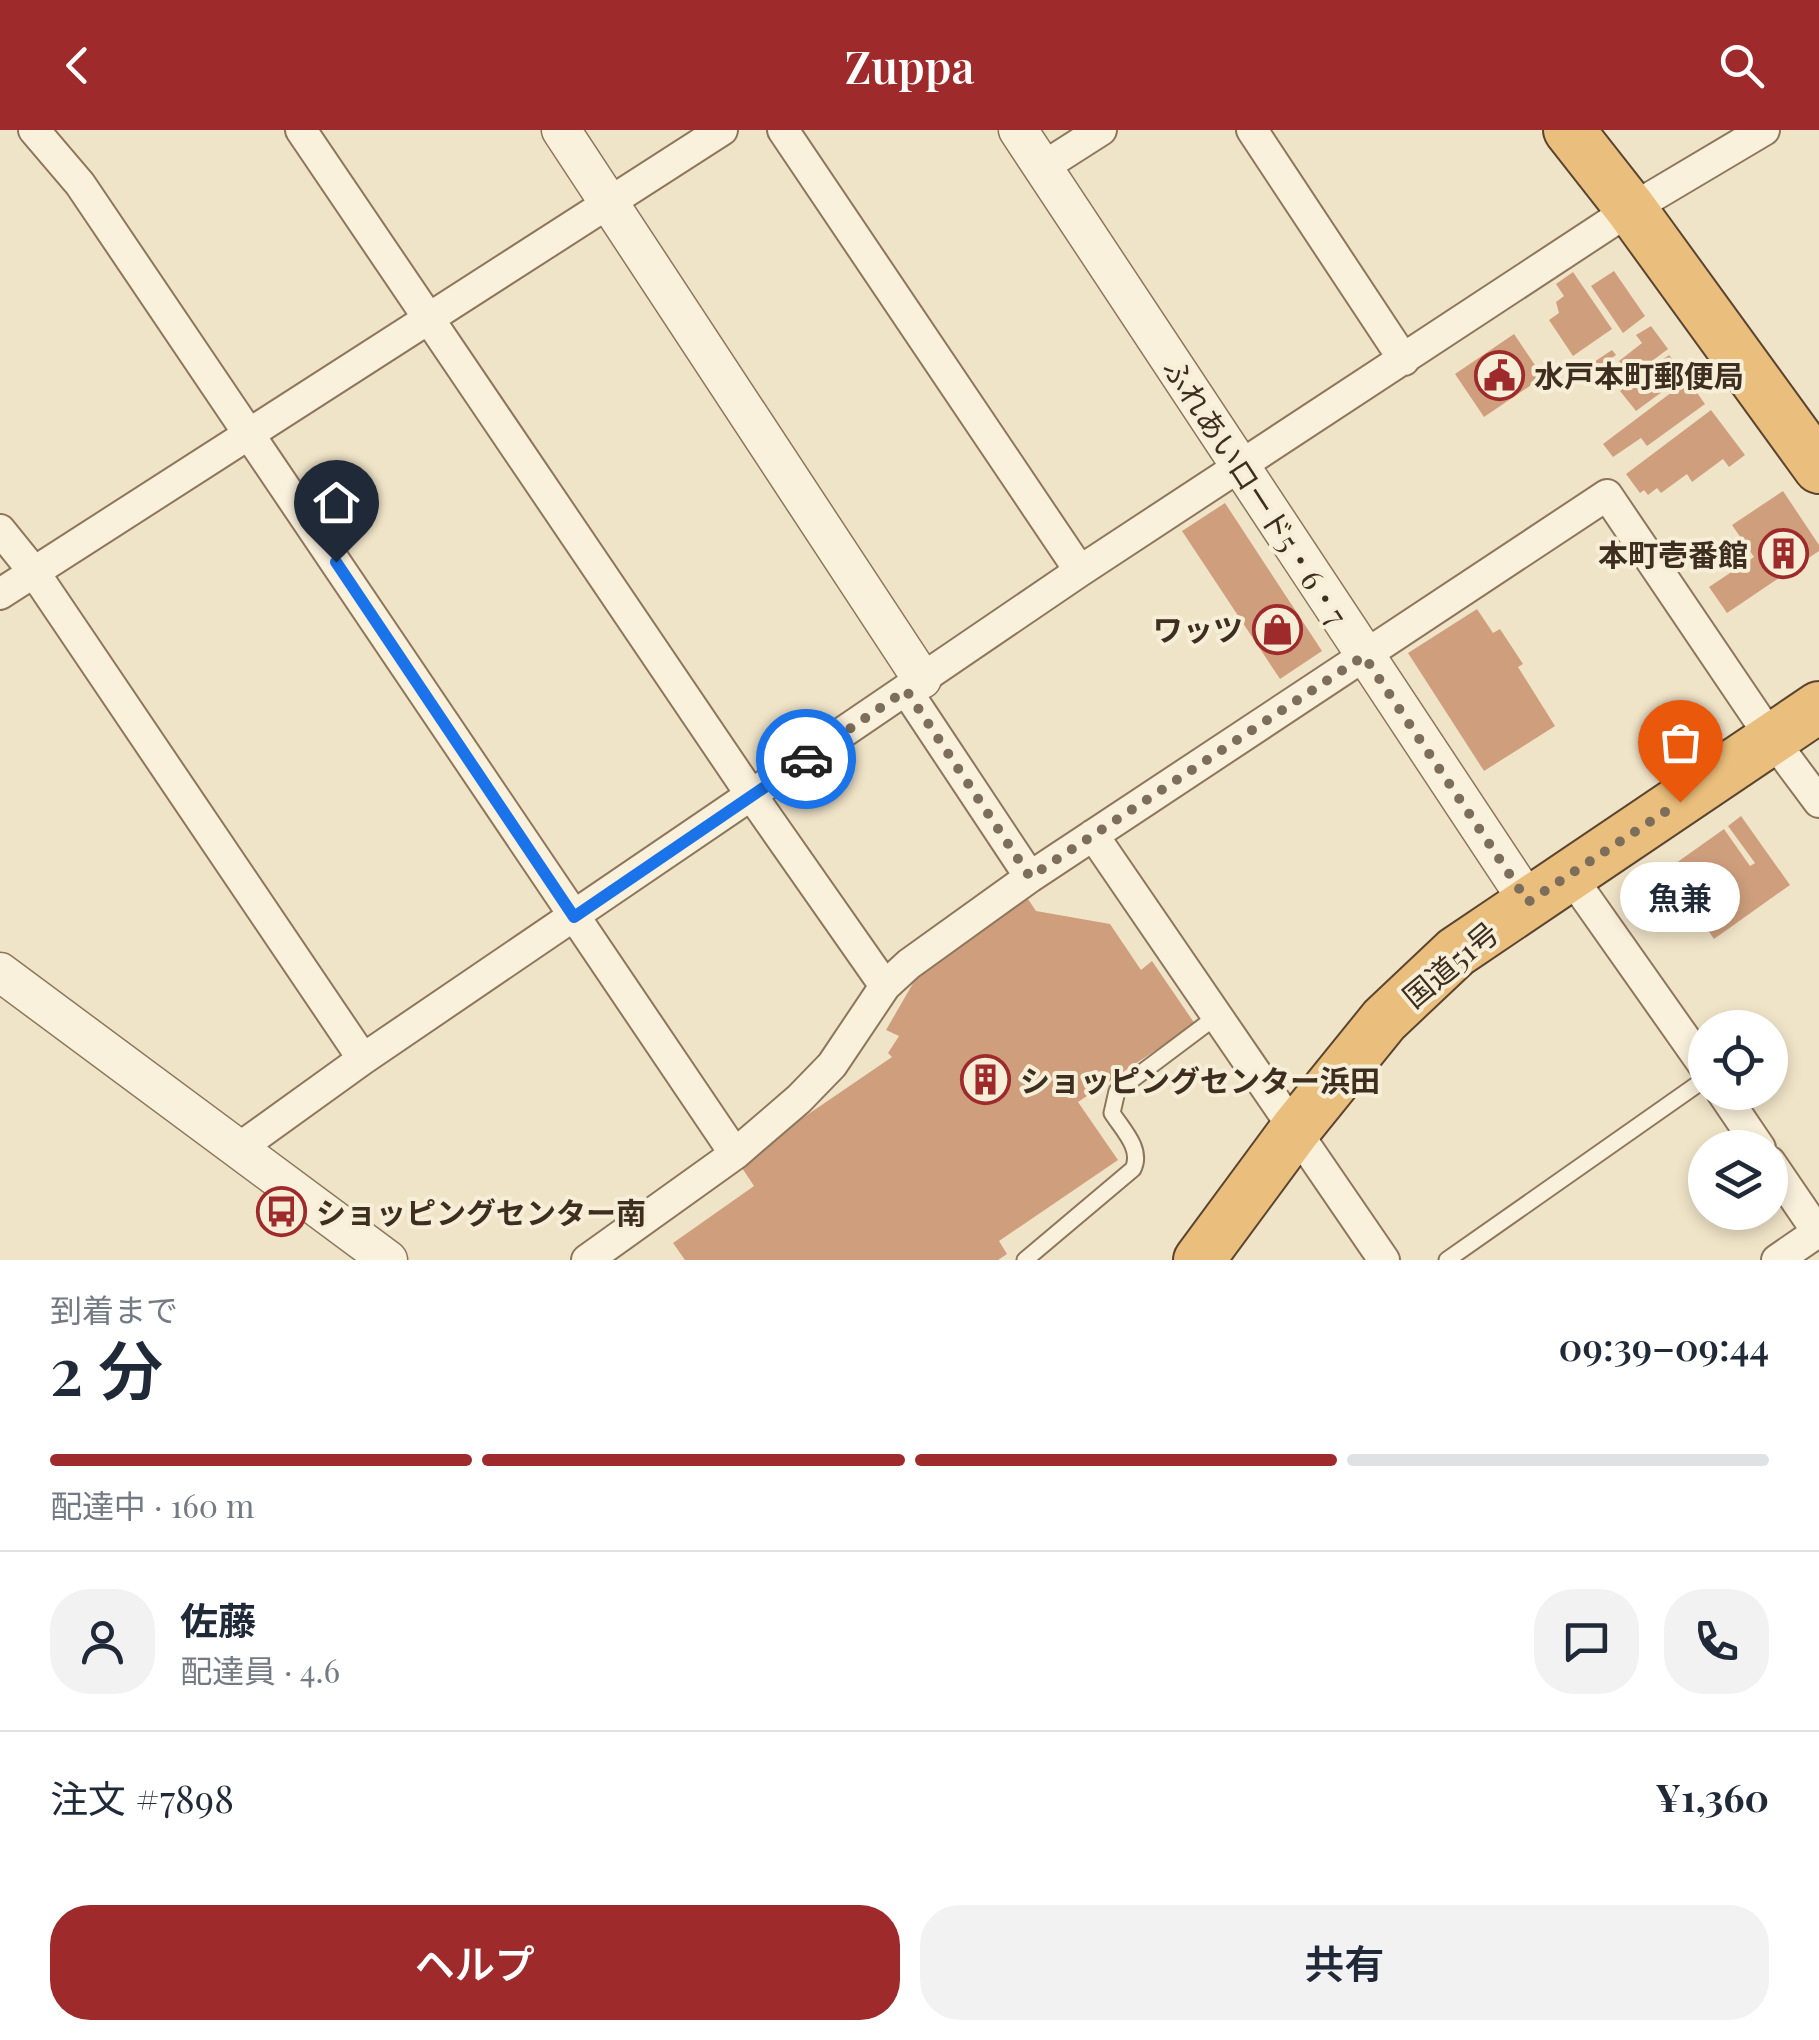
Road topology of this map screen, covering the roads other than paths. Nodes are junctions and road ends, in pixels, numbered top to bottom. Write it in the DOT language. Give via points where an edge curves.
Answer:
graph roads {
  1 [pos="34,130"];
  2 [pos="301,130"];
  3 [pos="561,130"];
  4 [pos="722,130"];
  5 [pos="783,130"];
  6 [pos="1018,130"];
  7 [pos="1101,130"];
  8 [pos="1252,130"];
  9 [pos="1569,130"];
  10 [pos="1764,130"];
  11 [pos="1732,138"];
  12 [pos="1043,168"];
  13 [pos="607,202"];
  14 [pos="1631,209"];
  15 [pos="430,320"];
  16 [pos="1404,360"];
  17 [pos="249,433"];
  18 [pos="1241,467"];
  19 [pos="1819,468"];
  20 [pos="0,530"];
  21 [pos="1080,571"];
  22 [pos="34,572"];
  23 [pos="0,594"];
  24 [pos="1364,656"];
  25 [pos="914,684"];
  26 [pos="1819,707"];
  27 [pos="1772,739"];
  28 [pos="752,796"];
  29 [pos="1819,802"];
  30 [pos="1093,834"];
  31 [pos="1569,874"];
  32 [pos="1030,877"];
  33 [pos="1528,902"];
  34 [pos="574,917"];
  35 [pos="0,972"];
  36 [pos="885,986"];
  37 [pos="1217,1016"];
  38 [pos="1688,1043"];
  39 [pos="363,1059"];
  40 [pos="1688,1091"];
  41 [pos="1296,1130"];
  42 [pos="238,1150"];
  43 [pos="735,1154"];
  44 [pos="1788,1188"];
  45 [pos="1818,1232"];
  46 [pos="388,1260"];
  47 [pos="587,1260"];
  48 [pos="1025,1260"];
  49 [pos="1199,1260"];
  50 [pos="1384,1260"];
  51 [pos="1447,1260"];
  52 [pos="1777,1260"];
  1 -- 17 [label="street" via="80,184"];
  2 -- 15 [label="street"];
  3 -- 13 [label="street"];
  4 -- 13 [label="street"];
  5 -- 21 [label="street"];
  6 -- 12 [label="street, ふれあいロード5・6・7"];
  7 -- 12 [label="street"];
  8 -- 16 [label="street"];
  9 -- 14 [label="highway"];
  10 -- 11 [label="street"];
  11 -- 14 [label="street"];
  12 -- 18 [label="street, ふれあいロード5・6・7"];
  13 -- 15 [label="street"];
  13 -- 25 [label="street"];
  14 -- 16 [label="street"];
  14 -- 19 [label="highway"];
  15 -- 17 [label="street"];
  15 -- 28 [label="street"];
  16 -- 18 [label="street"];
  17 -- 22 [label="street"];
  17 -- 34 [label="street"];
  18 -- 21 [label="street"];
  18 -- 24 [label="street, ふれあいロード5・6・7"];
  20 -- 22 [label="street"];
  21 -- 25 [label="street"];
  22 -- 23 [label="street"];
  22 -- 39 [label="street"];
  24 -- 27 [label="street" via="1606,495"];
  24 -- 30 [label="street"];
  24 -- 33 [label="street, ふれあいロード5・6・7"];
  25 -- 28 [label="street"];
  25 -- 32 [label="street"];
  26 -- 27 [label="highway, 国道51号"];
  27 -- 29 [label="street"];
  27 -- 31 [label="highway, 国道51号"];
  28 -- 34 [label="street"];
  28 -- 36 [label="street"];
  30 -- 32 [label="street"];
  30 -- 37 [label="street"];
  31 -- 33 [label="highway, 国道51号"];
  31 -- 38 [label="street"];
  32 -- 36 [label="street"];
  33 -- 41 [label="highway, 国道51号" via="1456,952 1384,1020"];
  34 -- 39 [label="street"];
  34 -- 43 [label="street"];
  35 -- 42 [label="street"];
  36 -- 43 [label="street" via="832,1064"];
  37 -- 41 [label="street"];
  37 -- 48 [label="lane" via="1116,1091 1112,1112 1138,1160"];
  39 -- 42 [label="street"];
  40 -- 51 [label="lane"];
  41 -- 49 [label="highway, 国道51号"];
  41 -- 50 [label="street"];
  42 -- 46 [label="street"];
  43 -- 47 [label="street"];
  44 -- 45 [label="street"];
  45 -- 52 [label="street"];
}
